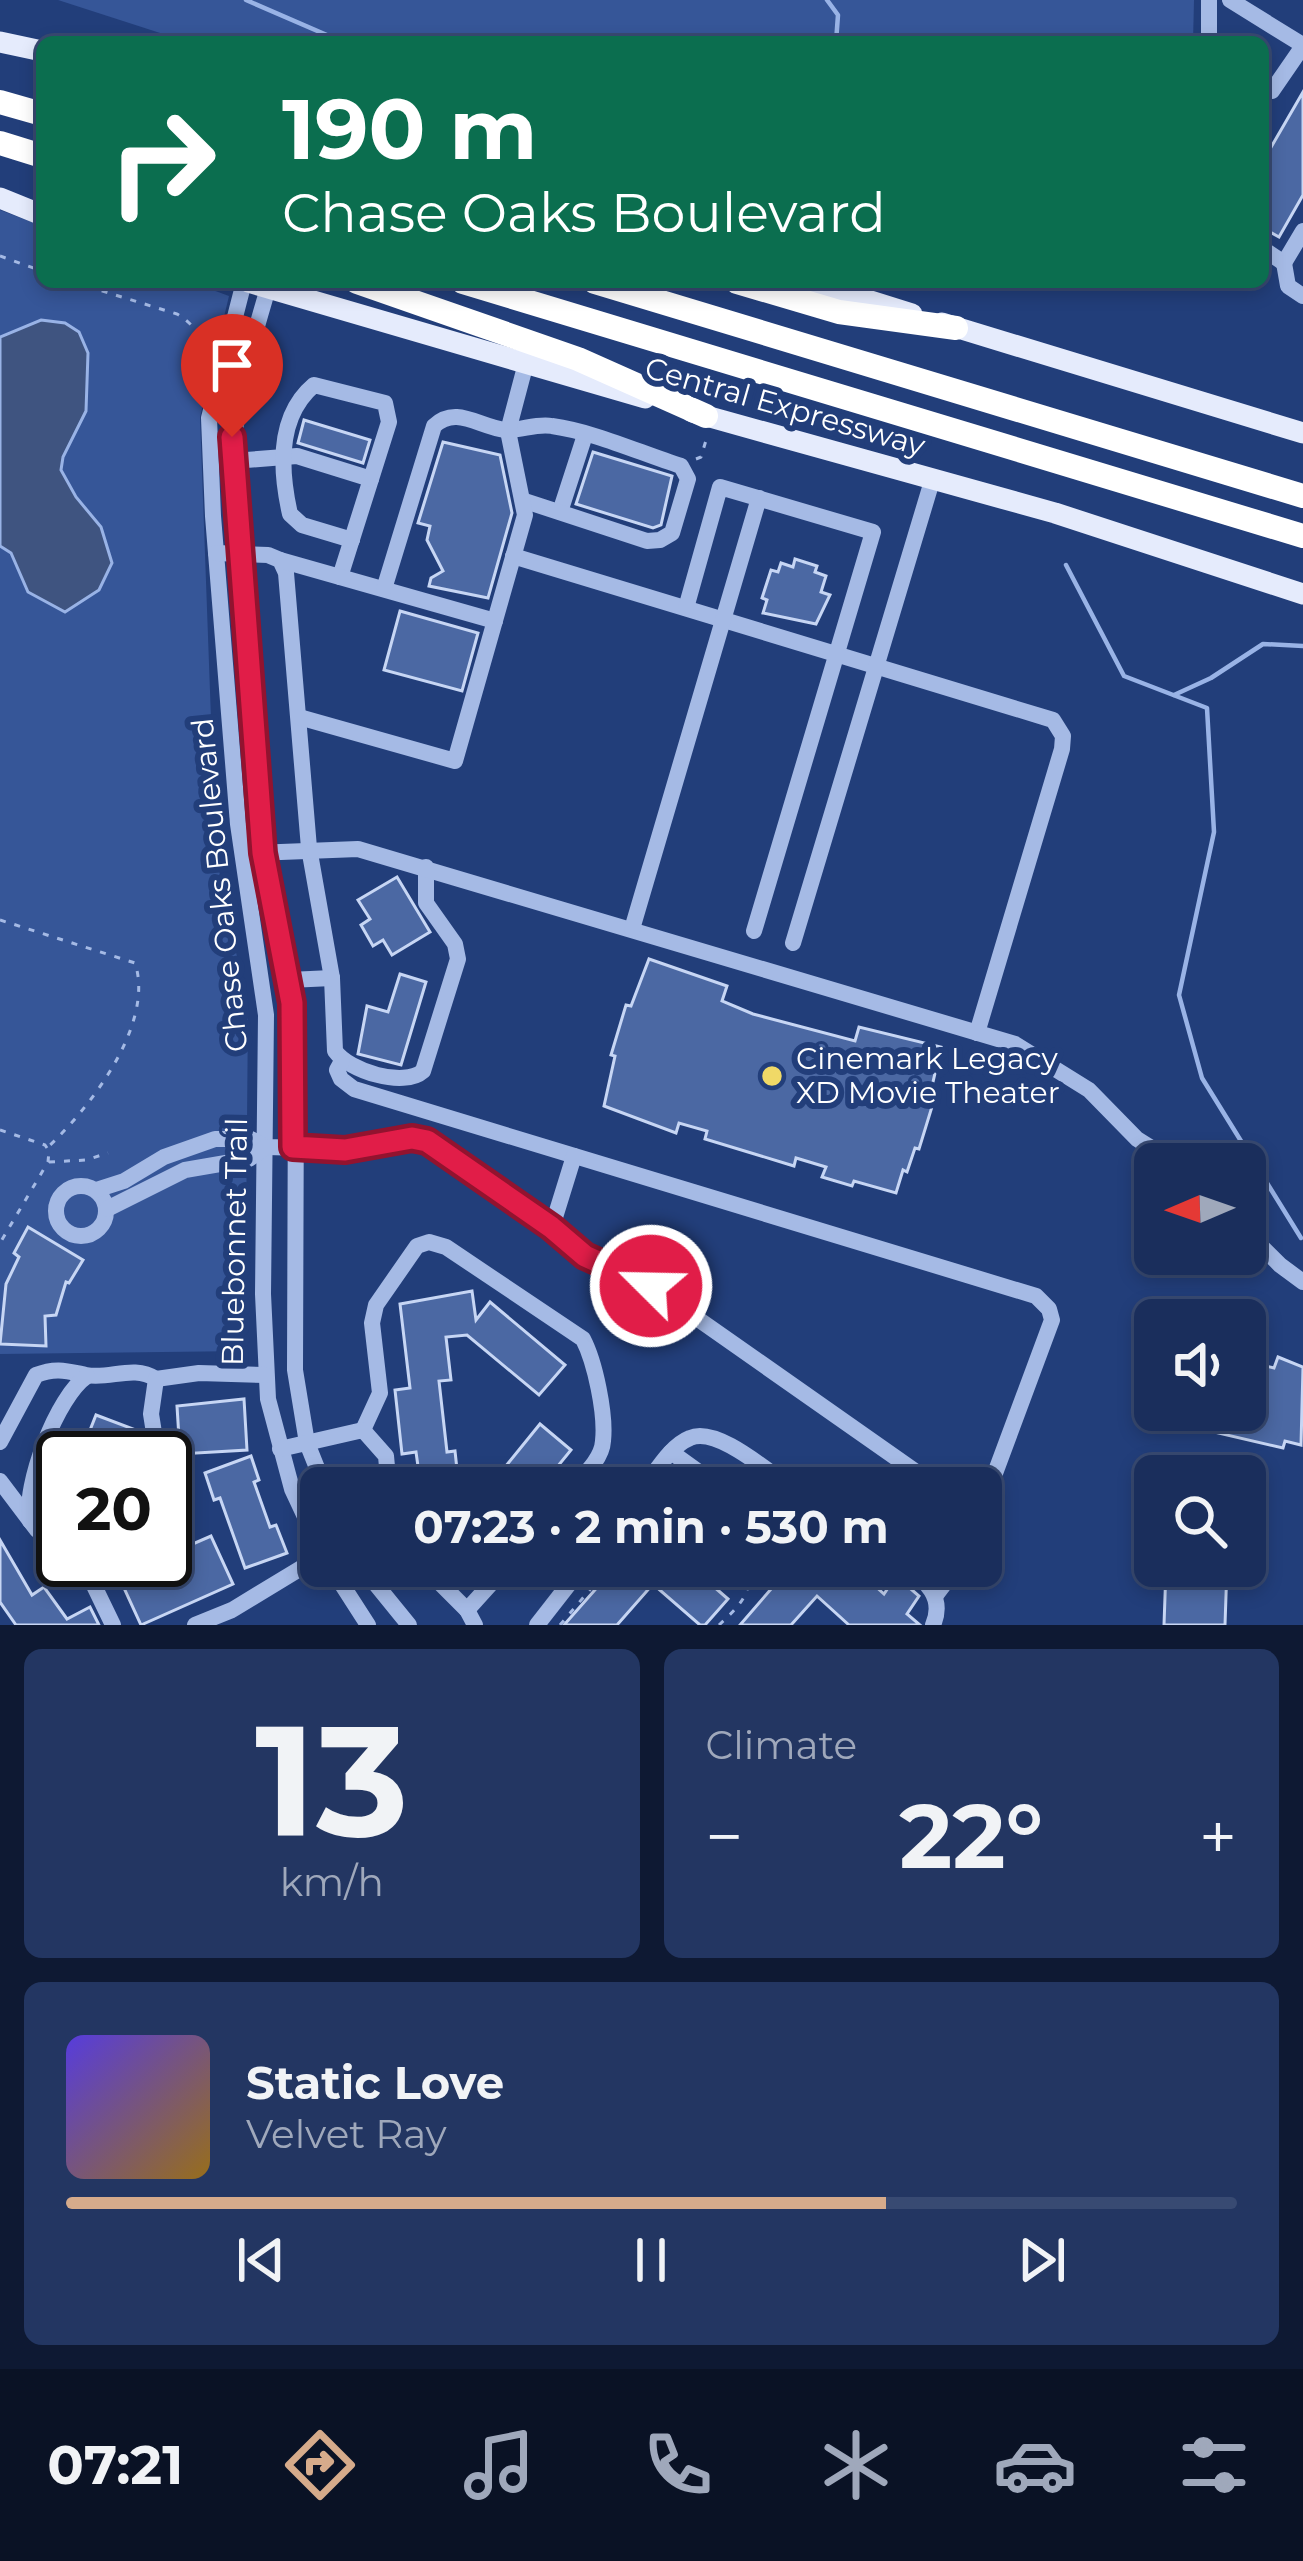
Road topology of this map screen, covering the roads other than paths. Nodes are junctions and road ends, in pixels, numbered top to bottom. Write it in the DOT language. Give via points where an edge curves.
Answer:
graph roads {
  1 [pos="1209,0"];
  2 [pos="1230,0"];
  3 [pos="1209,36"];
  4 [pos="0,42"];
  5 [pos="1302,45"];
  6 [pos="36,50"];
  7 [pos="1269,92"];
  8 [pos="0,102"];
  9 [pos="36,112"];
  10 [pos="0,143"];
  11 [pos="36,154"];
  12 [pos="0,199"];
  13 [pos="36,212"];
  14 [pos="1303,231"];
  15 [pos="1269,253"];
  16 [pos="1284,262"];
  17 [pos="253,288"];
  18 [pos="253,288"];
  19 [pos="268,288"];
  20 [pos="374,288"];
  21 [pos="483,288"];
  22 [pos="616,288"];
  23 [pos="757,288"];
  24 [pos="829,288"];
  25 [pos="1303,296"];
  26 [pos="956,328"];
  27 [pos="526,363"];
  28 [pos="707,425"];
  29 [pos="508,430"];
  30 [pos="1303,433"];
  31 [pos="585,435"];
  32 [pos="281,459"];
  33 [pos="233,461"];
  34 [pos="371,479"];
  35 [pos="932,481"];
  36 [pos="1303,496"];
  37 [pos="759,498"];
  38 [pos="524,501"];
  39 [pos="560,512"];
  40 [pos="1303,536"];
  41 [pos="352,540"];
  42 [pos="216,553"];
  43 [pos="242,553"];
  44 [pos="513,556"];
  45 [pos="280,560"];
  46 [pos="340,577"];
  47 [pos="383,589"];
  48 [pos="1303,594"];
  49 [pos="686,608"];
  50 [pos="725,620"];
  51 [pos="494,621"];
  52 [pos="838,654"];
  53 [pos="876,666"];
  54 [pos="298,717"];
  55 [pos="309,848"];
  56 [pos="263,853"];
  57 [pos="242,855"];
  58 [pos="426,867"];
  59 [pos="632,928"];
  60 [pos="754,931"];
  61 [pos="793,943"];
  62 [pos="332,978"];
  63 [pos="289,980"];
  64 [pos="976,1033"];
  65 [pos="342,1061"];
  66 [pos="1143,1143"];
  67 [pos="293,1147"];
  68 [pos="266,1148"];
  69 [pos="574,1156"];
  70 [pos="96,1190"];
  71 [pos="107,1209"];
  72 [pos="551,1227"];
  73 [pos="1266,1248"];
  74 [pos="1301,1277"];
  75 [pos="266,1375"];
  76 [pos="87,1376"];
  77 [pos="156,1379"];
  78 [pos="363,1430"];
  79 [pos="154,1431"];
  80 [pos="0,1442"];
  81 [pos="307,1442"];
  82 [pos="280,1449"];
  83 [pos="671,1452"];
  84 [pos="317,1467"];
  85 [pos="387,1467"];
  86 [pos="590,1467"];
  87 [pos="660,1467"];
  88 [pos="692,1467"];
  89 [pos="761,1467"];
  90 [pos="909,1467"];
  91 [pos="997,1467"];
  92 [pos="0,1480"];
  93 [pos="300,1505"];
  94 [pos="30,1521"];
  95 [pos="36,1526"];
  96 [pos="300,1569"];
  97 [pos="94,1587"];
  98 [pos="344,1587"];
  99 [pos="379,1587"];
  100 [pos="443,1587"];
  101 [pos="492,1587"];
  102 [pos="567,1587"];
  103 [pos="930,1587"];
  104 [pos="942,1587"];
  105 [pos="936,1595"];
  106 [pos="234,1617"];
  107 [pos="471,1617"];
  108 [pos="113,1625"];
  109 [pos="195,1625"];
  110 [pos="368,1625"];
  111 [pos="409,1625"];
  112 [pos="537,1625"];
  113 [pos="933,1625"];
  1 -- 3 [label="street"];
  2 -- 5 [label="street"];
  4 -- 6 [label="main road"];
  5 -- 7 [label="street"];
  8 -- 9 [label="highway"];
  10 -- 11 [label="highway"];
  12 -- 13 [label="main road"];
  14 -- 16 [label="street"];
  15 -- 16 [label="street"];
  16 -- 25 [label="street" via="1288,286"];
  17 -- 33 [label="street, Chase Oaks Boulevard"];
  18 -- 42 [label="street, Chase Oaks Boulevard" via="209,418"];
  19 -- 27 [label="main road, Central Expressway"];
  20 -- 28 [label="highway" via="578,359"];
  21 -- 40 [label="highway, Central Expressway"];
  22 -- 36 [label="highway, Central Expressway"];
  23 -- 26 [label="highway" via="839,312"];
  24 -- 26 [label="main road"];
  26 -- 30 [label="main road"];
  27 -- 28 [label="main road, Central Expressway"];
  27 -- 29 [label="street"];
  28 -- 35 [label="main road, Central Expressway"];
  29 -- 31 [label="street" via="534,424"];
  29 -- 38 [label="street"];
  29 -- 47 [label="street" via="455,416 434,426"];
  31 -- 39 [label="street"];
  31 -- 39 [label="street" via="681,466 688,479 672,533 647,541"];
  32 -- 33 [label="street"];
  32 -- 34 [label="street" via="297,456"];
  32 -- 34 [label="street" via="295,400 314,385 385,403 389,422"];
  32 -- 41 [label="street" via="294,520"];
  33 -- 43 [label="street, Chase Oaks Boulevard"];
  34 -- 41 [label="street"];
  35 -- 48 [label="main road, Central Expressway"];
  35 -- 53 [label="street"];
  37 -- 49 [label="street" via="720,487"];
  37 -- 50 [label="street"];
  37 -- 52 [label="street" via="873,532"];
  38 -- 39 [label="street"];
  38 -- 44 [label="street"];
  41 -- 46 [label="street"];
  42 -- 43 [label="street"];
  42 -- 57 [label="street, Chase Oaks Boulevard"];
  43 -- 45 [label="street"];
  43 -- 56 [label="street, Chase Oaks Boulevard"];
  44 -- 49 [label="street"];
  44 -- 51 [label="street"];
  45 -- 46 [label="street"];
  45 -- 54 [label="street"];
  46 -- 47 [label="street"];
  47 -- 51 [label="street"];
  49 -- 50 [label="street"];
  50 -- 52 [label="street"];
  50 -- 59 [label="street"];
  51 -- 54 [label="street" via="455,761"];
  52 -- 53 [label="street"];
  52 -- 60 [label="street"];
  53 -- 61 [label="street"];
  53 -- 64 [label="street" via="1053,720 1064,736"];
  54 -- 55 [label="street"];
  55 -- 56 [label="street"];
  55 -- 58 [label="street" via="358,849"];
  55 -- 62 [label="street"];
  56 -- 57 [label="street"];
  56 -- 63 [label="street, Chase Oaks Boulevard"];
  57 -- 68 [label="street, Chase Oaks Boulevard" via="266,1015"];
  58 -- 59 [label="street"];
  58 -- 65 [label="street" via="426,903 458,959 423,1071 401,1080"];
  59 -- 64 [label="street"];
  62 -- 63 [label="street"];
  62 -- 65 [label="street"];
  63 -- 67 [label="street, Chase Oaks Boulevard"];
  64 -- 66 [label="street" via="1015,1044 1089,1090"];
  65 -- 69 [label="street" via="337,1070 354,1089"];
  67 -- 68 [label="street"];
  67 -- 72 [label="street" via="427,1141"];
  67 -- 81 [label="street, Chase Oaks Boulevard" via="295,1370"];
  68 -- 70 [label="street" via="251,1139 215,1139"];
  68 -- 71 [label="street" via="249,1160 185,1170"];
  68 -- 75 [label="street, Chase Oaks Boulevard"];
  69 -- 72 [label="street"];
  69 -- 91 [label="street" via="1036,1296 1052,1320"];
  70 -- 71 [label="street"];
  70 -- 71 [label="street" via="64,1192 58,1221 86,1236"];
  72 -- 90 [label="street" via="596,1262 651,1286"];
  73 -- 74 [label="street"];
  75 -- 77 [label="street"];
  75 -- 82 [label="street, Chase Oaks Boulevard"];
  76 -- 77 [label="street"];
  76 -- 80 [label="street" via="61,1369 36,1375"];
  76 -- 94 [label="street" via="75,1384 32,1476"];
  77 -- 79 [label="street"];
  78 -- 81 [label="street"];
  78 -- 85 [label="street"];
  78 -- 86 [label="street" via="380,1393 376,1306 417,1246 429,1242 583,1339 593,1358 604,1442"];
  81 -- 82 [label="street"];
  81 -- 84 [label="street, Chase Oaks Boulevard"];
  82 -- 93 [label="street, Chase Oaks Boulevard"];
  83 -- 87 [label="street"];
  83 -- 88 [label="street"];
  83 -- 89 [label="street" via="691,1437 714,1435"];
  92 -- 94 [label="street"];
  94 -- 95 [label="street"];
  96 -- 106 [label="street"];
  97 -- 108 [label="street"];
  98 -- 110 [label="street"];
  99 -- 111 [label="street"];
  100 -- 107 [label="street"];
  101 -- 107 [label="street"];
  102 -- 112 [label="street"];
  103 -- 105 [label="street"];
  104 -- 105 [label="street"];
  105 -- 113 [label="street"];
  106 -- 109 [label="street"];
}
